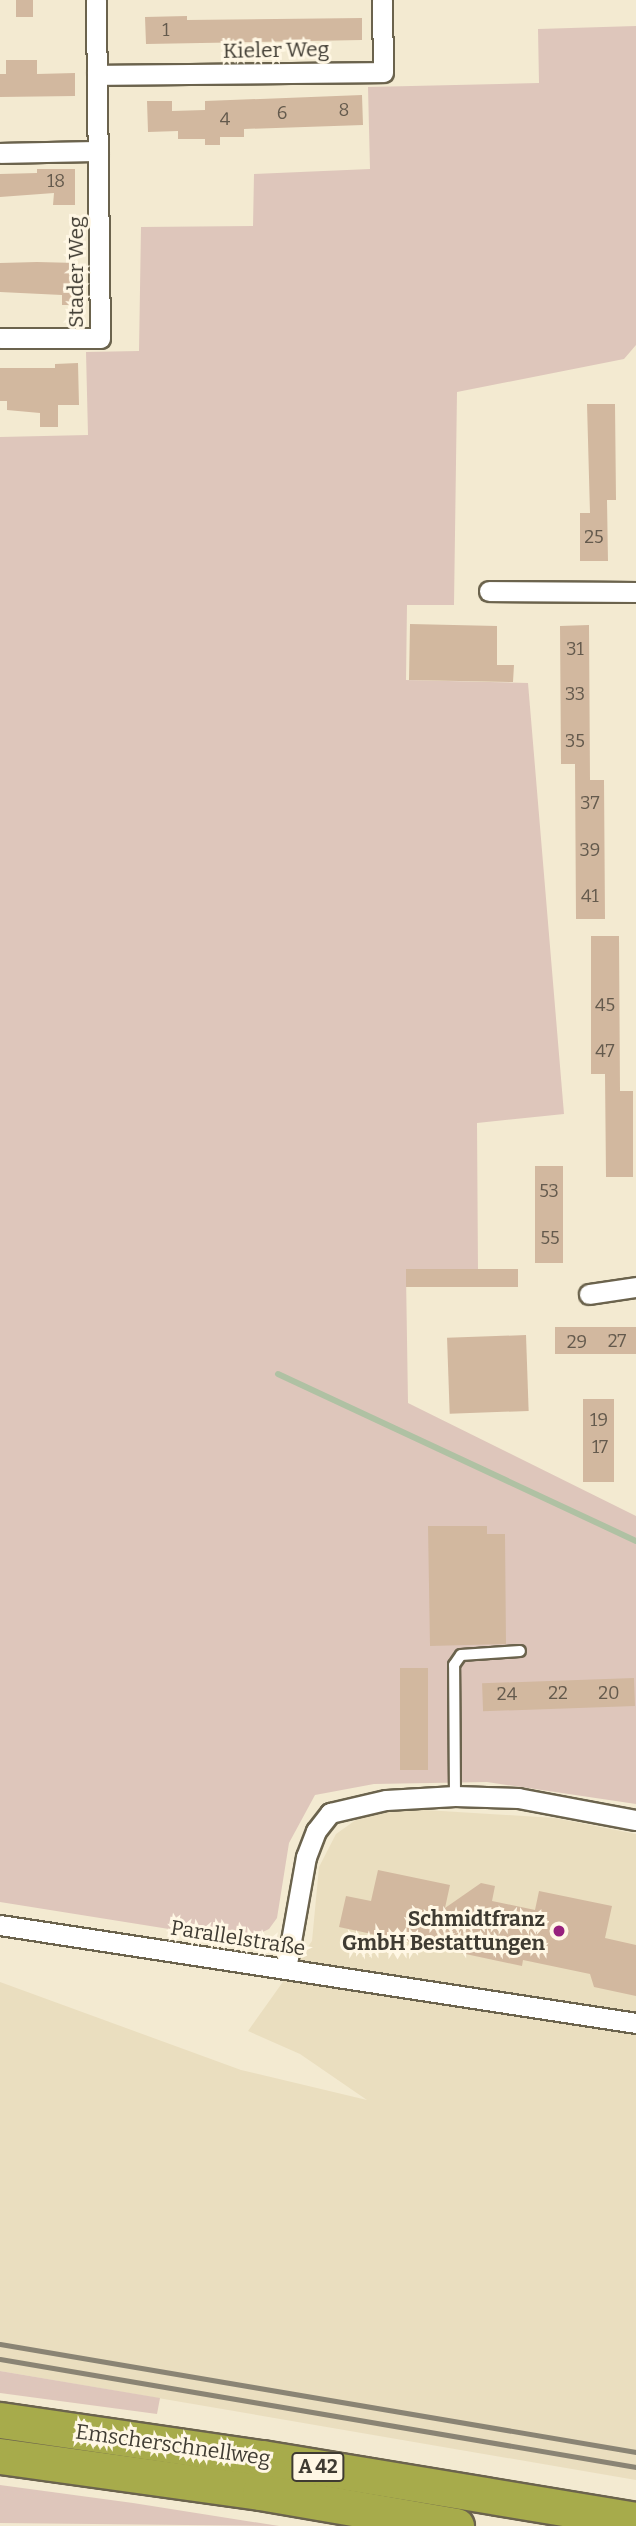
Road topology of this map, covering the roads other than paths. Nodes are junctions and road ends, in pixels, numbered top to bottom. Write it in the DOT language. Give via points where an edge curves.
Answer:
graph roads {
  1 [pos="96,0"];
  2 [pos="382,0"];
  3 [pos="97,75"];
  4 [pos="98,151"];
  5 [pos="0,153"];
  6 [pos="0,338"];
  7 [pos="489,591"];
  8 [pos="636,592"];
  9 [pos="636,1287"];
  10 [pos="589,1294"];
  11 [pos="520,1651"];
  12 [pos="455,1796"];
  13 [pos="636,1820"];
  14 [pos="0,1925"];
  15 [pos="286,1969"];
  16 [pos="636,2023"];
  17 [pos="0,2420"];
  18 [pos="0,2456"];
  19 [pos="636,2520"];
  20 [pos="456,2526"];
  1 -- 3 [label="street, Stader Weg"];
  2 -- 3 [label="street, Kieler Weg" via="383,72"];
  3 -- 4 [label="street, Stader Weg"];
  4 -- 5 [label="street"];
  4 -- 6 [label="street, Stader Weg" via="100,338"];
  7 -- 8 [label="street"];
  9 -- 10 [label="street"];
  11 -- 12 [label="lane" via="461,1655 454,1665"];
  12 -- 13 [label="street" via="518,1798"];
  12 -- 15 [label="street" via="386,1800 330,1813 316,1831 306,1857"];
  14 -- 15 [label="street, Parallelstraße"];
  15 -- 16 [label="street, Parallelstraße"];
  17 -- 19 [label="highway, Emscherschnellweg / A 42"];
  18 -- 20 [label="highway, Emscherschnellweg / A 42" via="260,2492"];
}
